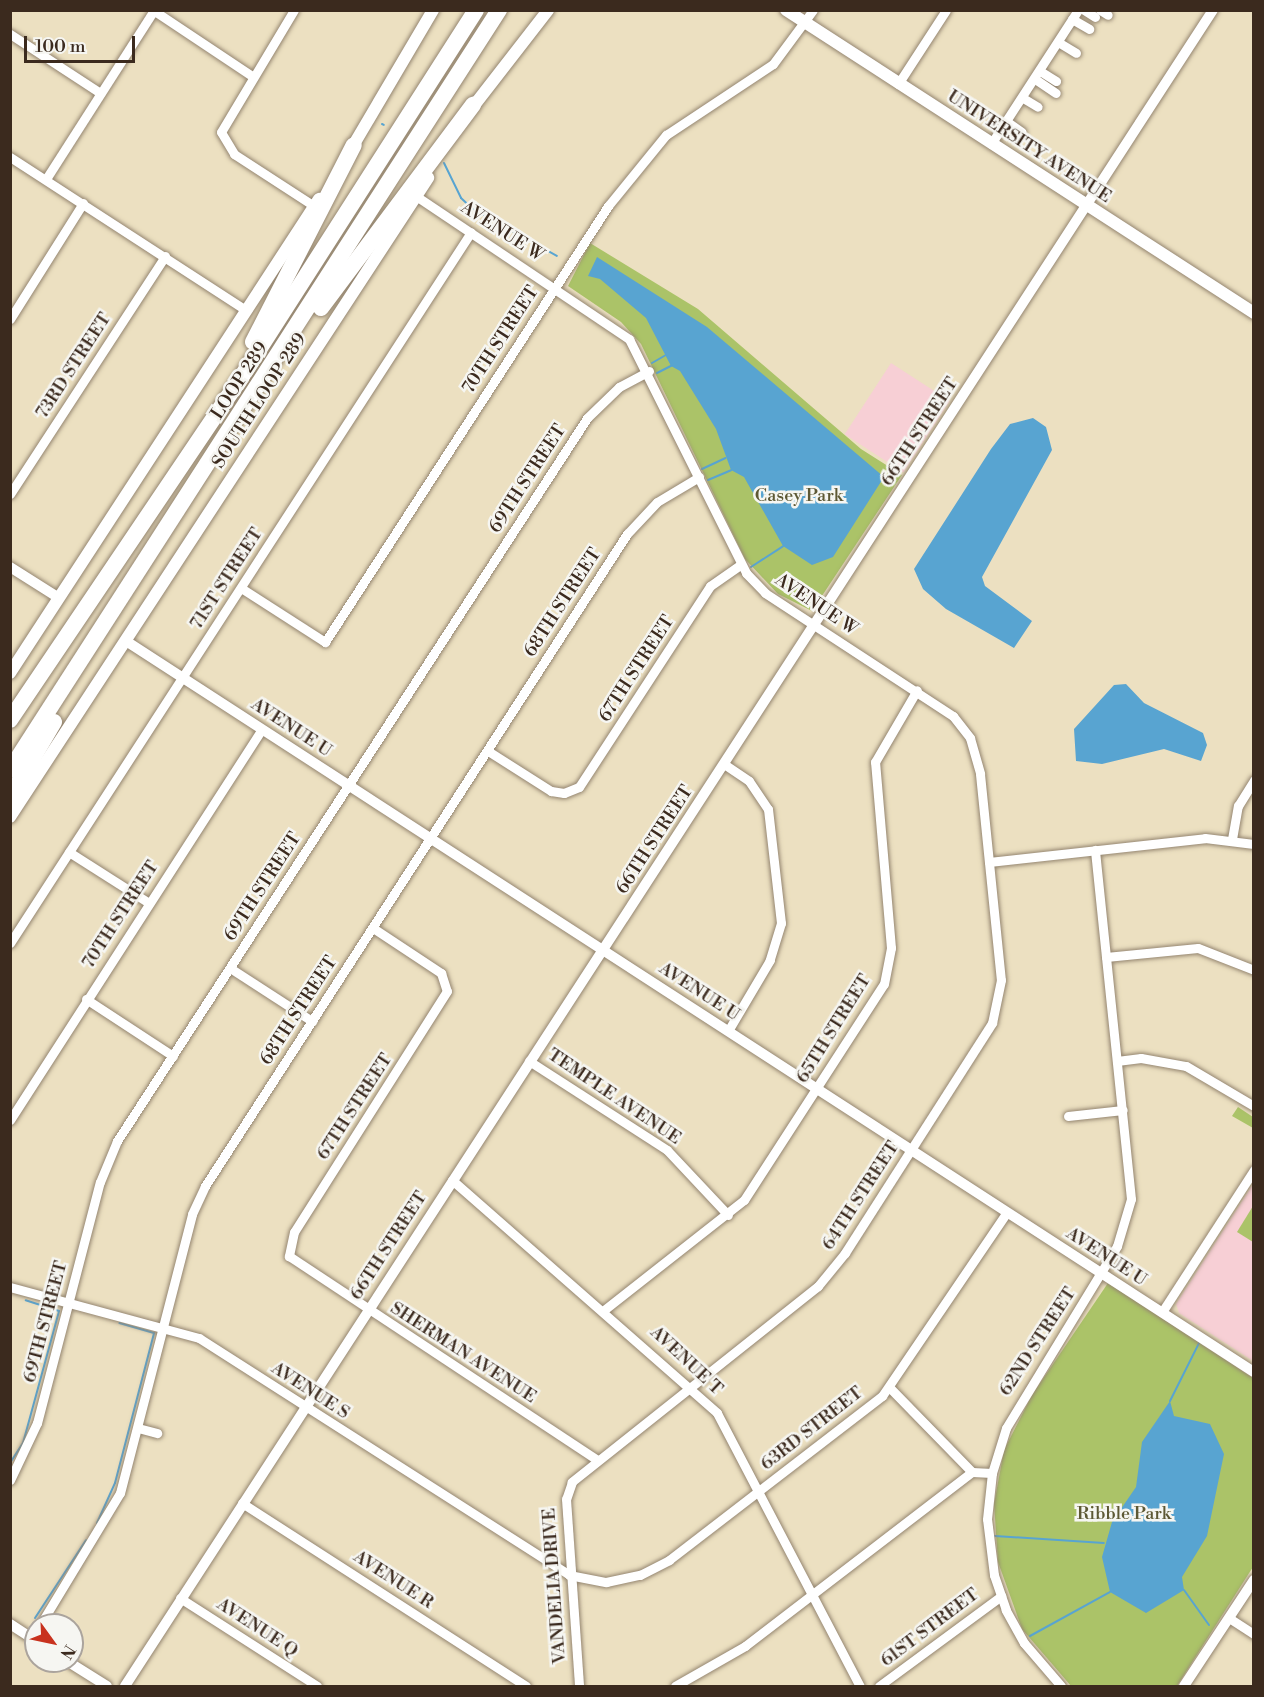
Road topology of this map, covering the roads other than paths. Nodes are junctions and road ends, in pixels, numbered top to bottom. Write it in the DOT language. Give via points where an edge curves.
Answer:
graph roads {
  1 [pos="294,10"];
  2 [pos="433,10"];
  3 [pos="476,10"];
  4 [pos="499,10"];
  5 [pos="548,10"];
  6 [pos="786,10"];
  7 [pos="813,10"];
  8 [pos="946,10"];
  9 [pos="1078,10"];
  10 [pos="1084,10"];
  11 [pos="1213,10"];
  12 [pos="153,11"];
  13 [pos="1101,14"];
  14 [pos="1072,20"];
  15 [pos="805,23"];
  16 [pos="1089,29"];
  17 [pos="10,34"];
  18 [pos="1058,42"];
  19 [pos="1076,53"];
  20 [pos="1038,75"];
  21 [pos="252,76"];
  22 [pos="1056,81"];
  23 [pos="898,84"];
  24 [pos="100,93"];
  25 [pos="1056,93"];
  26 [pos="1023,98"];
  27 [pos="472,105"];
  28 [pos="1038,107"];
  29 [pos="1006,122"];
  30 [pos="1022,132"];
  31 [pos="991,144"];
  32 [pos="354,145"];
  33 [pos="10,157"];
  34 [pos="46,179"];
  35 [pos="416,196"];
  36 [pos="84,203"];
  37 [pos="1086,205"];
  38 [pos="314,206"];
  39 [pos="471,232"];
  40 [pos="165,256"];
  41 [pos="555,286"];
  42 [pos="246,310"];
  43 [pos="1254,313"];
  44 [pos="10,319"];
  45 [pos="271,369"];
  46 [pos="649,371"];
  47 [pos="242,376"];
  48 [pos="699,477"];
  49 [pos="10,494"];
  50 [pos="164,533"];
  51 [pos="741,564"];
  52 [pos="10,567"];
  53 [pos="241,588"];
  54 [pos="59,598"];
  55 [pos="814,626"];
  56 [pos="126,641"];
  57 [pos="47,664"];
  58 [pos="10,673"];
  59 [pos="183,678"];
  60 [pos="916,690"];
  61 [pos="10,708"];
  62 [pos="10,720"];
  63 [pos="262,729"];
  64 [pos="488,750"];
  65 [pos="724,764"];
  66 [pos="10,770"];
  67 [pos="1254,780"];
  68 [pos="349,786"];
  69 [pos="10,797"];
  70 [pos="10,817"];
  71 [pos="431,838"];
  72 [pos="1232,839"];
  73 [pos="1254,844"];
  74 [pos="1095,850"];
  75 [pos="69,852"];
  76 [pos="989,862"];
  77 [pos="149,903"];
  78 [pos="373,928"];
  79 [pos="10,943"];
  80 [pos="602,949"];
  81 [pos="1106,957"];
  82 [pos="230,968"];
  83 [pos="1254,970"];
  84 [pos="86,999"];
  85 [pos="312,1021"];
  86 [pos="728,1031"];
  87 [pos="173,1056"];
  88 [pos="529,1061"];
  89 [pos="1117,1061"];
  90 [pos="817,1088"];
  91 [pos="1254,1106"];
  92 [pos="1123,1110"];
  93 [pos="1068,1116"];
  94 [pos="10,1120"];
  95 [pos="912,1150"];
  96 [pos="1254,1170"];
  97 [pos="452,1180"];
  98 [pos="1007,1212"];
  99 [pos="728,1215"];
  100 [pos="288,1250"];
  101 [pos="1102,1273"];
  102 [pos="10,1287"];
  103 [pos="69,1302"];
  104 [pos="604,1310"];
  105 [pos="366,1311"];
  106 [pos="1162,1312"];
  107 [pos="163,1327"];
  108 [pos="1254,1371"];
  109 [pos="690,1386"];
  110 [pos="891,1388"];
  111 [pos="304,1407"];
  112 [pos="138,1428"];
  113 [pos="157,1433"];
  114 [pos="596,1459"];
  115 [pos="972,1472"];
  116 [pos="992,1473"];
  117 [pos="10,1480"];
  118 [pos="760,1491"];
  119 [pos="242,1503"];
  120 [pos="569,1575"];
  121 [pos="1254,1580"];
  122 [pos="813,1593"];
  123 [pos="1000,1596"];
  124 [pos="180,1598"];
  125 [pos="48,1613"];
  126 [pos="1229,1618"];
  127 [pos="10,1624"];
  128 [pos="24,1631"];
  129 [pos="1254,1634"];
  130 [pos="84,1672"];
  131 [pos="1055,1684"];
  132 [pos="106,1686"];
  133 [pos="125,1686"];
  134 [pos="317,1686"];
  135 [pos="526,1686"];
  136 [pos="579,1686"];
  137 [pos="675,1686"];
  138 [pos="860,1686"];
  139 [pos="879,1686"];
  140 [pos="1185,1686"];
  1 -- 21 [label="street"];
  2 -- 32 [label="main road"];
  3 -- 47 [label="highway, LOOP 289"];
  4 -- 45 [label="highway, LOOP 289"];
  5 -- 27 [label="main road, SOUTH LOOP 289"];
  6 -- 15 [label="main road, UNIVERSITY AVENUE"];
  7 -- 15 [label="street, 70TH STREET"];
  8 -- 23 [label="street"];
  9 -- 14 [label="street"];
  10 -- 13 [label="street"];
  11 -- 37 [label="street, 66TH STREET"];
  12 -- 21 [label="street"];
  12 -- 24 [label="street"];
  14 -- 16 [label="street"];
  14 -- 18 [label="street"];
  15 -- 23 [label="main road, UNIVERSITY AVENUE"];
  15 -- 41 [label="street, 70TH STREET" via="773,64 666,135 608,206"];
  17 -- 24 [label="street"];
  18 -- 19 [label="street"];
  18 -- 20 [label="street"];
  20 -- 22 [label="street"];
  20 -- 25 [label="street"];
  20 -- 26 [label="street"];
  21 -- 38 [label="street" via="225,118 222,136 231,151"];
  23 -- 31 [label="main road, UNIVERSITY AVENUE"];
  24 -- 34 [label="street"];
  26 -- 28 [label="street"];
  26 -- 29 [label="street"];
  27 -- 35 [label="main road, SOUTH LOOP 289"];
  27 -- 45 [label="highway"];
  29 -- 30 [label="street"];
  29 -- 31 [label="street"];
  31 -- 37 [label="main road, UNIVERSITY AVENUE"];
  32 -- 38 [label="main road"];
  32 -- 47 [label="highway" via="245,355"];
  33 -- 34 [label="street"];
  34 -- 36 [label="street"];
  35 -- 39 [label="street, AVENUE W"];
  35 -- 56 [label="main road, SOUTH LOOP 289"];
  36 -- 40 [label="street"];
  36 -- 44 [label="street"];
  37 -- 43 [label="main road, UNIVERSITY AVENUE"];
  37 -- 55 [label="street, 66TH STREET"];
  38 -- 42 [label="main road"];
  39 -- 41 [label="street, AVENUE W"];
  39 -- 53 [label="street, 71ST STREET"];
  40 -- 42 [label="street"];
  40 -- 49 [label="street, 73RD STREET"];
  41 -- 46 [label="street, AVENUE W" via="629,339"];
  41 -- 53 [label="street, 70TH STREET" via="325,642"];
  42 -- 54 [label="main road"];
  45 -- 50 [label="highway, LOOP 289"];
  46 -- 48 [label="street, AVENUE W"];
  46 -- 68 [label="street, 69TH STREET" via="619,387 587,418"];
  47 -- 57 [label="highway, LOOP 289"];
  48 -- 51 [label="street, AVENUE W"];
  48 -- 64 [label="street, 68TH STREET" via="665,496 635,524"];
  50 -- 66 [label="highway, LOOP 289"];
  50 -- 69 [label="highway"];
  51 -- 55 [label="street, AVENUE W" via="765,592"];
  51 -- 64 [label="street, 67TH STREET" via="710,586 584,781 564,794"];
  52 -- 54 [label="street"];
  53 -- 59 [label="street, 71ST STREET"];
  54 -- 58 [label="main road"];
  55 -- 60 [label="street, AVENUE W"];
  55 -- 65 [label="street, 66TH STREET"];
  56 -- 59 [label="street, AVENUE U"];
  56 -- 70 [label="main road, SOUTH LOOP 289"];
  57 -- 61 [label="highway"];
  57 -- 62 [label="highway, LOOP 289"];
  59 -- 63 [label="street, AVENUE U"];
  59 -- 75 [label="street, 71ST STREET"];
  60 -- 76 [label="street, AVENUE W" via="953,716 970,738 981,774"];
  60 -- 90 [label="street, 65TH STREET" via="875,762 888,969 884,984"];
  63 -- 68 [label="street, AVENUE U"];
  63 -- 77 [label="street, 70TH STREET"];
  64 -- 71 [label="street, 68TH STREET"];
  65 -- 80 [label="street, 66TH STREET"];
  65 -- 86 [label="street" via="749,781 768,809 781,923 770,960"];
  67 -- 72 [label="street" via="1238,806"];
  68 -- 71 [label="street, AVENUE U"];
  68 -- 82 [label="street, 69TH STREET"];
  71 -- 78 [label="street, 68TH STREET"];
  71 -- 80 [label="street, AVENUE U"];
  72 -- 73 [label="street"];
  72 -- 74 [label="street"];
  74 -- 76 [label="street"];
  74 -- 81 [label="street, 62ND STREET"];
  75 -- 77 [label="street"];
  75 -- 79 [label="street, 71ST STREET"];
  76 -- 95 [label="street, 64TH STREET" via="999,1005"];
  77 -- 84 [label="street, 70TH STREET"];
  78 -- 85 [label="street, 68TH STREET"];
  78 -- 100 [label="street, 67TH STREET" via="447,981 440,1006 294,1232"];
  80 -- 86 [label="street, AVENUE U"];
  80 -- 88 [label="street, 66TH STREET"];
  81 -- 83 [label="street" via="1198,948"];
  81 -- 89 [label="street, 62ND STREET"];
  82 -- 85 [label="street"];
  82 -- 87 [label="street, 69TH STREET"];
  84 -- 87 [label="street"];
  84 -- 94 [label="street, 70TH STREET"];
  85 -- 107 [label="street, 68TH STREET" via="200,1195"];
  86 -- 90 [label="street, AVENUE U"];
  87 -- 103 [label="street, 69TH STREET" via="107,1161"];
  88 -- 97 [label="street, 66TH STREET"];
  88 -- 99 [label="street, TEMPLE AVENUE" via="667,1150"];
  89 -- 91 [label="street" via="1141,1058 1186,1066"];
  89 -- 92 [label="street, 62ND STREET"];
  90 -- 95 [label="street, AVENUE U"];
  90 -- 99 [label="street, 65TH STREET"];
  92 -- 93 [label="street"];
  92 -- 101 [label="street, 62ND STREET" via="1131,1199 1127,1221"];
  95 -- 98 [label="street, AVENUE U"];
  95 -- 109 [label="street, 64TH STREET" via="818,1286"];
  96 -- 106 [label="street"];
  97 -- 104 [label="street, AVENUE T"];
  97 -- 105 [label="street, 66TH STREET"];
  98 -- 101 [label="street, AVENUE U"];
  98 -- 110 [label="street, 63RD STREET"];
  99 -- 104 [label="street, 65TH STREET"];
  100 -- 105 [label="street, SHERMAN AVENUE" via="298,1266"];
  101 -- 106 [label="street, AVENUE U"];
  101 -- 116 [label="street, 62ND STREET" via="1014,1411"];
  102 -- 103 [label="street, AVENUE S"];
  103 -- 107 [label="street, AVENUE S"];
  103 -- 117 [label="street, 69TH STREET" via="37,1423"];
  104 -- 109 [label="street, AVENUE T"];
  105 -- 111 [label="street, 66TH STREET"];
  105 -- 114 [label="street, SHERMAN AVENUE"];
  106 -- 108 [label="street, AVENUE U"];
  107 -- 111 [label="street, AVENUE S" via="204,1341"];
  107 -- 112 [label="street, 68TH STREET"];
  109 -- 114 [label="street, 64TH STREET"];
  109 -- 118 [label="street, AVENUE T" via="717,1413"];
  110 -- 115 [label="street"];
  110 -- 118 [label="street, 63RD STREET"];
  111 -- 119 [label="street, 66TH STREET"];
  111 -- 120 [label="street, AVENUE S"];
  112 -- 113 [label="street"];
  112 -- 125 [label="street, 68TH STREET" via="112,1512"];
  114 -- 120 [label="street, VANDELIA DRIVE" via="567,1492"];
  115 -- 116 [label="street"];
  115 -- 122 [label="street"];
  116 -- 123 [label="street" via="987,1534"];
  118 -- 120 [label="street, 63RD STREET" via="640,1575 597,1582"];
  118 -- 122 [label="street, AVENUE T"];
  119 -- 124 [label="street, 66TH STREET"];
  119 -- 135 [label="street, AVENUE R"];
  120 -- 136 [label="street, VANDELIA DRIVE"];
  121 -- 126 [label="street"];
  122 -- 137 [label="street" via="737,1652"];
  122 -- 138 [label="street, AVENUE T"];
  123 -- 131 [label="street" via="1024,1643"];
  123 -- 139 [label="street, 61ST STREET"];
  124 -- 133 [label="street, 66TH STREET"];
  124 -- 134 [label="street, AVENUE Q"];
  126 -- 129 [label="street"];
  126 -- 140 [label="street"];
  127 -- 128 [label="street"];
  130 -- 132 [label="street"];
}
